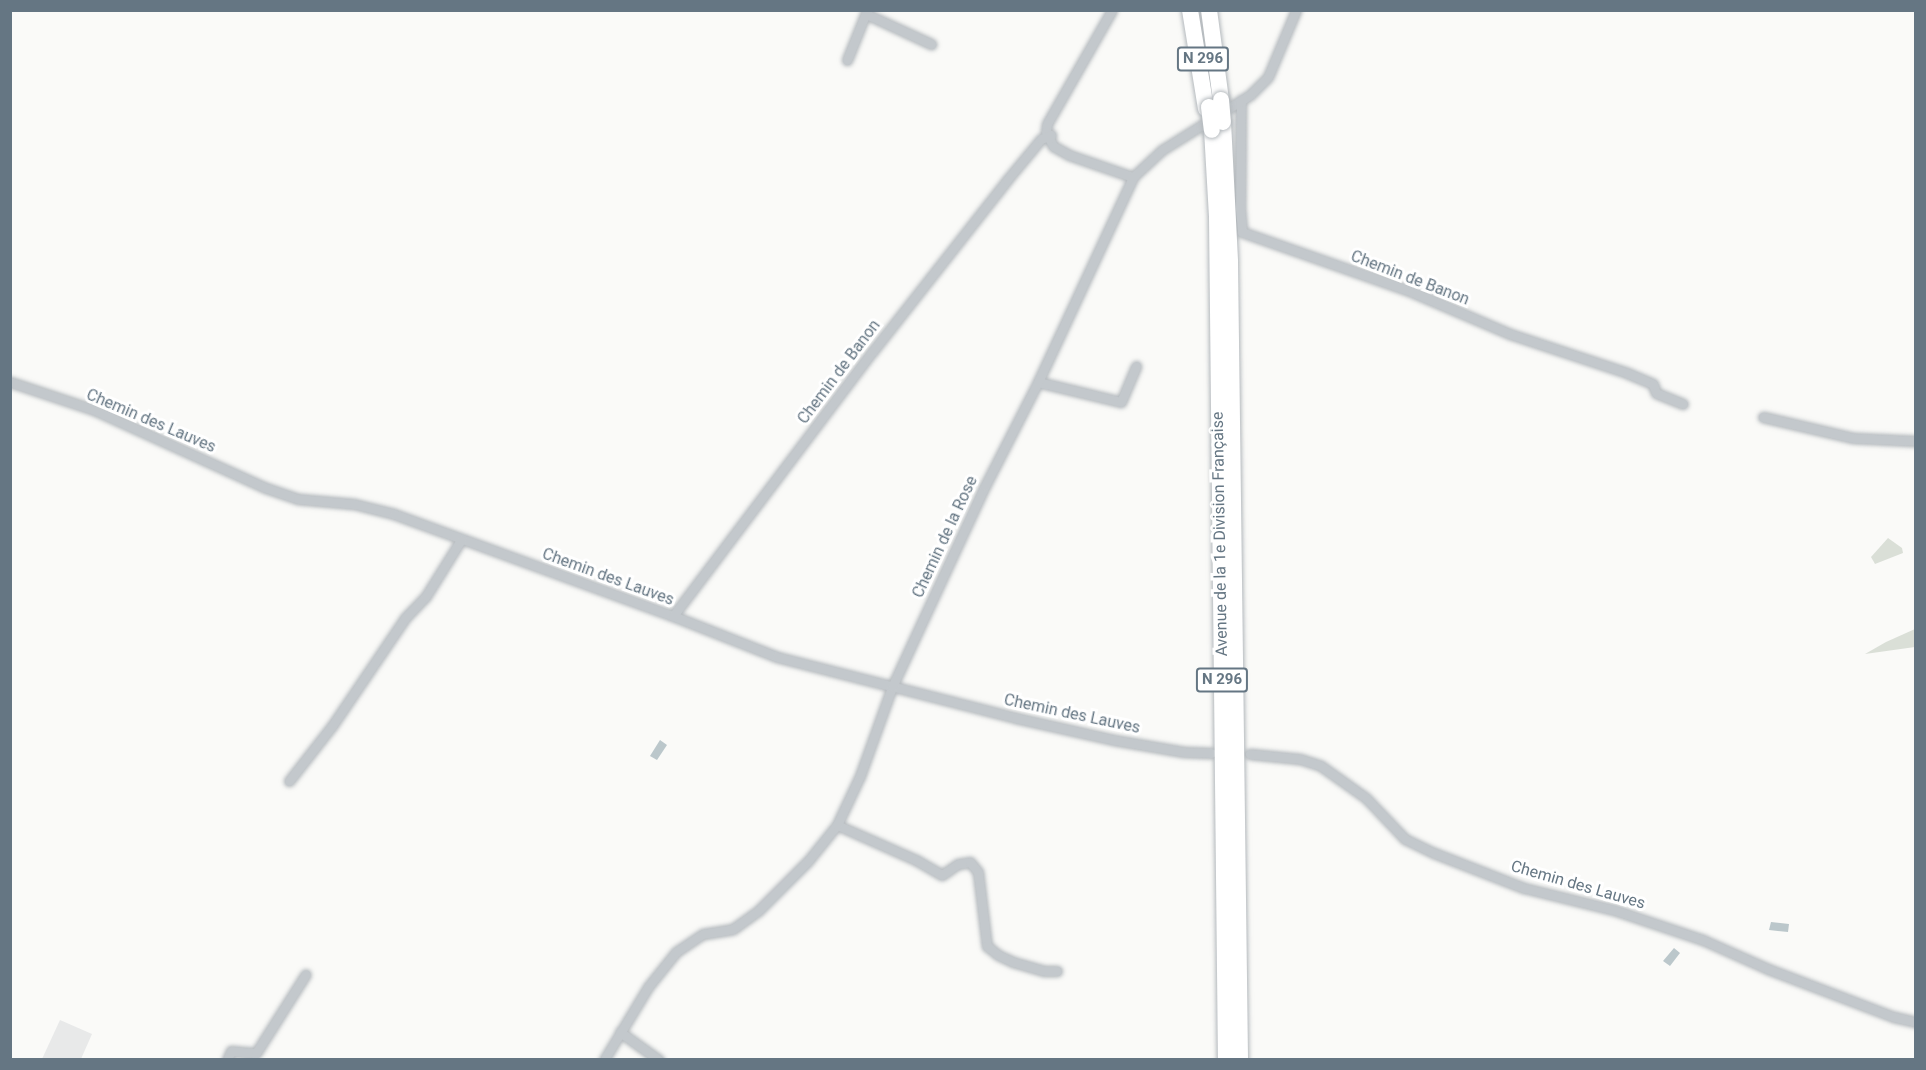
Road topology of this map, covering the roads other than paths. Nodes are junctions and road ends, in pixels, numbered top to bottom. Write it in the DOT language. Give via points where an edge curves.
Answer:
graph roads {
  1 [pos="1112,10"];
  2 [pos="1190,10"];
  3 [pos="1196,10"];
  4 [pos="1211,10"];
  5 [pos="1296,10"];
  6 [pos="866,12"];
  7 [pos="931,44"];
  8 [pos="847,60"];
  9 [pos="1241,100"];
  10 [pos="1212,105"];
  11 [pos="1215,128"];
  12 [pos="1052,140"];
  13 [pos="1133,177"];
  14 [pos="1136,366"];
  15 [pos="10,382"];
  16 [pos="1038,382"];
  17 [pos="1683,404"];
  18 [pos="1763,417"];
  19 [pos="1916,441"];
  20 [pos="461,540"];
  21 [pos="674,616"];
  22 [pos="892,687"];
  23 [pos="1211,753"];
  24 [pos="1250,754"];
  25 [pos="289,781"];
  26 [pos="837,825"];
  27 [pos="1057,971"];
  28 [pos="306,974"];
  29 [pos="1916,1022"];
  30 [pos="620,1032"];
  31 [pos="227,1059"];
  32 [pos="604,1059"];
  33 [pos="659,1059"];
  34 [pos="1226,1059"];
  35 [pos="1239,1059"];
  1 -- 12 [label="street" via="1047,124"];
  2 -- 10 [label="highway"];
  3 -- 10 [label="highway, Avenue de la 1e Division Française / N 296"];
  4 -- 10 [label="highway, Avenue de la 1e Division Française / N 296" via="1218,66"];
  5 -- 9 [label="street, Chemin de la Rose" via="1268,77"];
  6 -- 7 [label="street"];
  6 -- 8 [label="street"];
  9 -- 13 [label="street, Chemin de la Rose" via="1162,150"];
  9 -- 17 [label="street, Chemin de Banon" via="1242,232 1412,292 1510,334 1628,374 1653,384 1656,393"];
  10 -- 11 [label="highway, Avenue de la 1e Division Française / N 296, bridge"];
  11 -- 34 [label="highway, Avenue de la 1e Division Française / N 296"];
  11 -- 35 [label="highway, Avenue de la 1e Division Française / N 296" via="1229,231"];
  12 -- 13 [label="street" via="1090,163"];
  12 -- 21 [label="street, Chemin de Banon" via="1041,139 1007,180"];
  13 -- 16 [label="street, Chemin de la Rose"];
  14 -- 16 [label="street" via="1121,402"];
  15 -- 20 [label="street, Chemin des Lauves" via="94,410 266,488 298,499 373,509"];
  16 -- 22 [label="street, Chemin de la Rose"];
  18 -- 19 [label="street" via="1853,438"];
  20 -- 21 [label="street, Chemin des Lauves"];
  20 -- 25 [label="street" via="426,596 405,618 332,726"];
  21 -- 22 [label="street, Chemin des Lauves" via="777,657"];
  22 -- 23 [label="street, Chemin des Lauves" via="1114,740"];
  22 -- 26 [label="street, Chemin de la Rose" via="860,776"];
  24 -- 29 [label="street, Chemin des Lauves" via="1299,759 1321,766 1366,798 1405,839 1434,853 1524,888 1614,910 1703,940 1768,969"];
  26 -- 27 [label="street" via="942,875 958,864 970,862 978,872 987,946 1012,962"];
  26 -- 30 [label="street, Chemin de la Rose" via="758,911 733,929 703,934 676,952"];
  28 -- 31 [label="street" via="256,1053 231,1051"];
  30 -- 32 [label="street, Chemin de la Rose"];
  30 -- 33 [label="street"];
}
